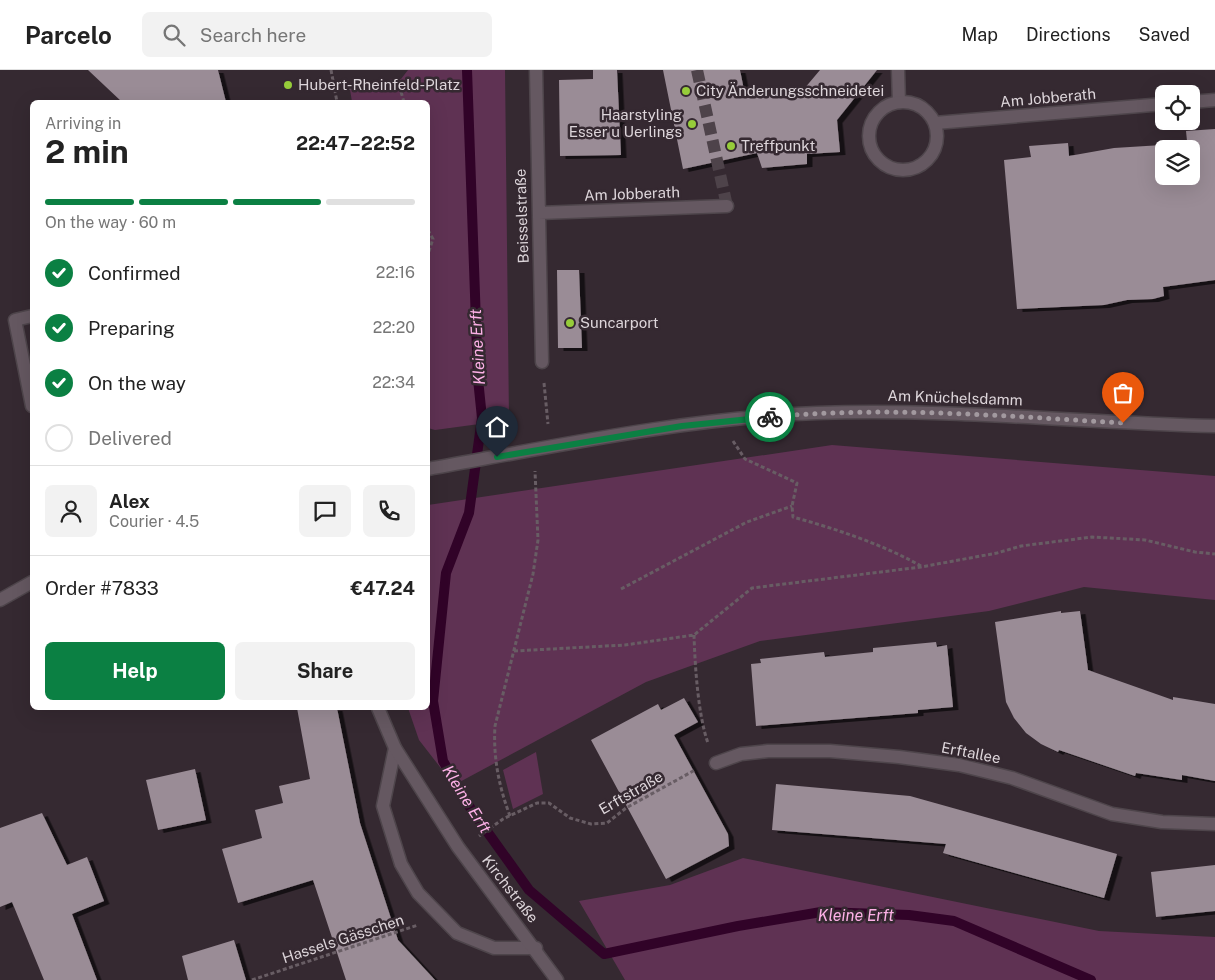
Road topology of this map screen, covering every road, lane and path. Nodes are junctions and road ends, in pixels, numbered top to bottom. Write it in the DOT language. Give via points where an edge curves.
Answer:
graph roads {
  1 [pos="331,70"];
  2 [pos="536,70"];
  3 [pos="898,70"];
  4 [pos="335,89"];
  5 [pos="337,100"];
  6 [pos="404,100"];
  7 [pos="1215,100"];
  8 [pos="1200,101"];
  9 [pos="899,102"];
  10 [pos="1155,105"];
  11 [pos="935,123"];
  12 [pos="727,206"];
  13 [pos="539,213"];
  14 [pos="430,234"];
  15 [pos="430,248"];
  16 [pos="30,316"];
  17 [pos="542,362"];
  18 [pos="30,396"];
  19 [pos="721,422"];
  20 [pos="1215,426"];
  21 [pos="550,447"];
  22 [pos="534,450"];
  23 [pos="430,470"];
  24 [pos="792,506"];
  25 [pos="1215,554"];
  26 [pos="921,567"];
  27 [pos="30,583"];
  28 [pos="621,589"];
  29 [pos="0,600"];
  30 [pos="694,635"];
  31 [pos="514,651"];
  32 [pos="379,710"];
  33 [pos="395,748"];
  34 [pos="716,763"];
  35 [pos="510,816"];
  36 [pos="1215,824"];
  37 [pos="481,835"];
  38 [pos="440,918"];
  39 [pos="536,948"];
  40 [pos="252,980"];
  41 [pos="558,980"];
  1 -- 4 [label="path"];
  2 -- 13 [label="street, Beisselstraße"];
  3 -- 9 [label="street"];
  4 -- 5 [label="path"];
  4 -- 6 [label="path" via="400,85"];
  7 -- 8 [label="street"];
  9 -- 11 [label="street" via="911,102 922,107"];
  9 -- 11 [label="street" via="881,110 869,130 872,150 879,161 893,169 913,170 924,164 932,155 938,135"];
  10 -- 11 [label="street, Am Jobberath"];
  12 -- 13 [label="street, Am Jobberath"];
  13 -- 17 [label="street, Beisselstraße"];
  14 -- 15 [label="path" via="433,240"];
  16 -- 18 [label="street" via="15,320"];
  17 -- 21 [label="path"];
  19 -- 20 [label="street, Am Knüchelsdamm" via="816,413 910,411"];
  19 -- 21 [label="street, Am Knüchelsdamm"];
  19 -- 24 [label="path" via="745,460 797,483"];
  21 -- 22 [label="street, Am Knüchelsdamm"];
  22 -- 23 [label="street, Am Knüchelsdamm"];
  22 -- 31 [label="path" via="538,540"];
  24 -- 26 [label="path" via="793,517 818,523 901,555"];
  24 -- 28 [label="path" via="747,522"];
  25 -- 26 [label="path" via="1145,540 1092,537 1021,546"];
  26 -- 30 [label="path" via="752,588"];
  27 -- 29 [label="street"];
  30 -- 31 [label="path" via="625,645"];
  30 -- 34 [label="path" via="694,665 704,731"];
  31 -- 35 [label="path" via="495,726 494,744 503,798"];
  32 -- 33 [label="street, Kirchstraße"];
  33 -- 38 [label="street, Kirchstraße" via="383,806 401,864 418,893"];
  33 -- 39 [label="street, Kirchstraße" via="479,877"];
  34 -- 35 [label="path, Erftstraße" via="682,777 626,808 607,823 591,824 570,818 549,803 537,803"];
  34 -- 36 [label="street, Erftallee" via="740,754 768,751 830,750 899,757 959,765 1012,778 1112,814 1162,822"];
  35 -- 37 [label="path, Erftstraße"];
  38 -- 39 [label="street, Kirchstraße" via="457,933 494,948"];
  38 -- 40 [label="path, Hassels Gässchen"];
  39 -- 41 [label="street, Kirchstraße"];
}
